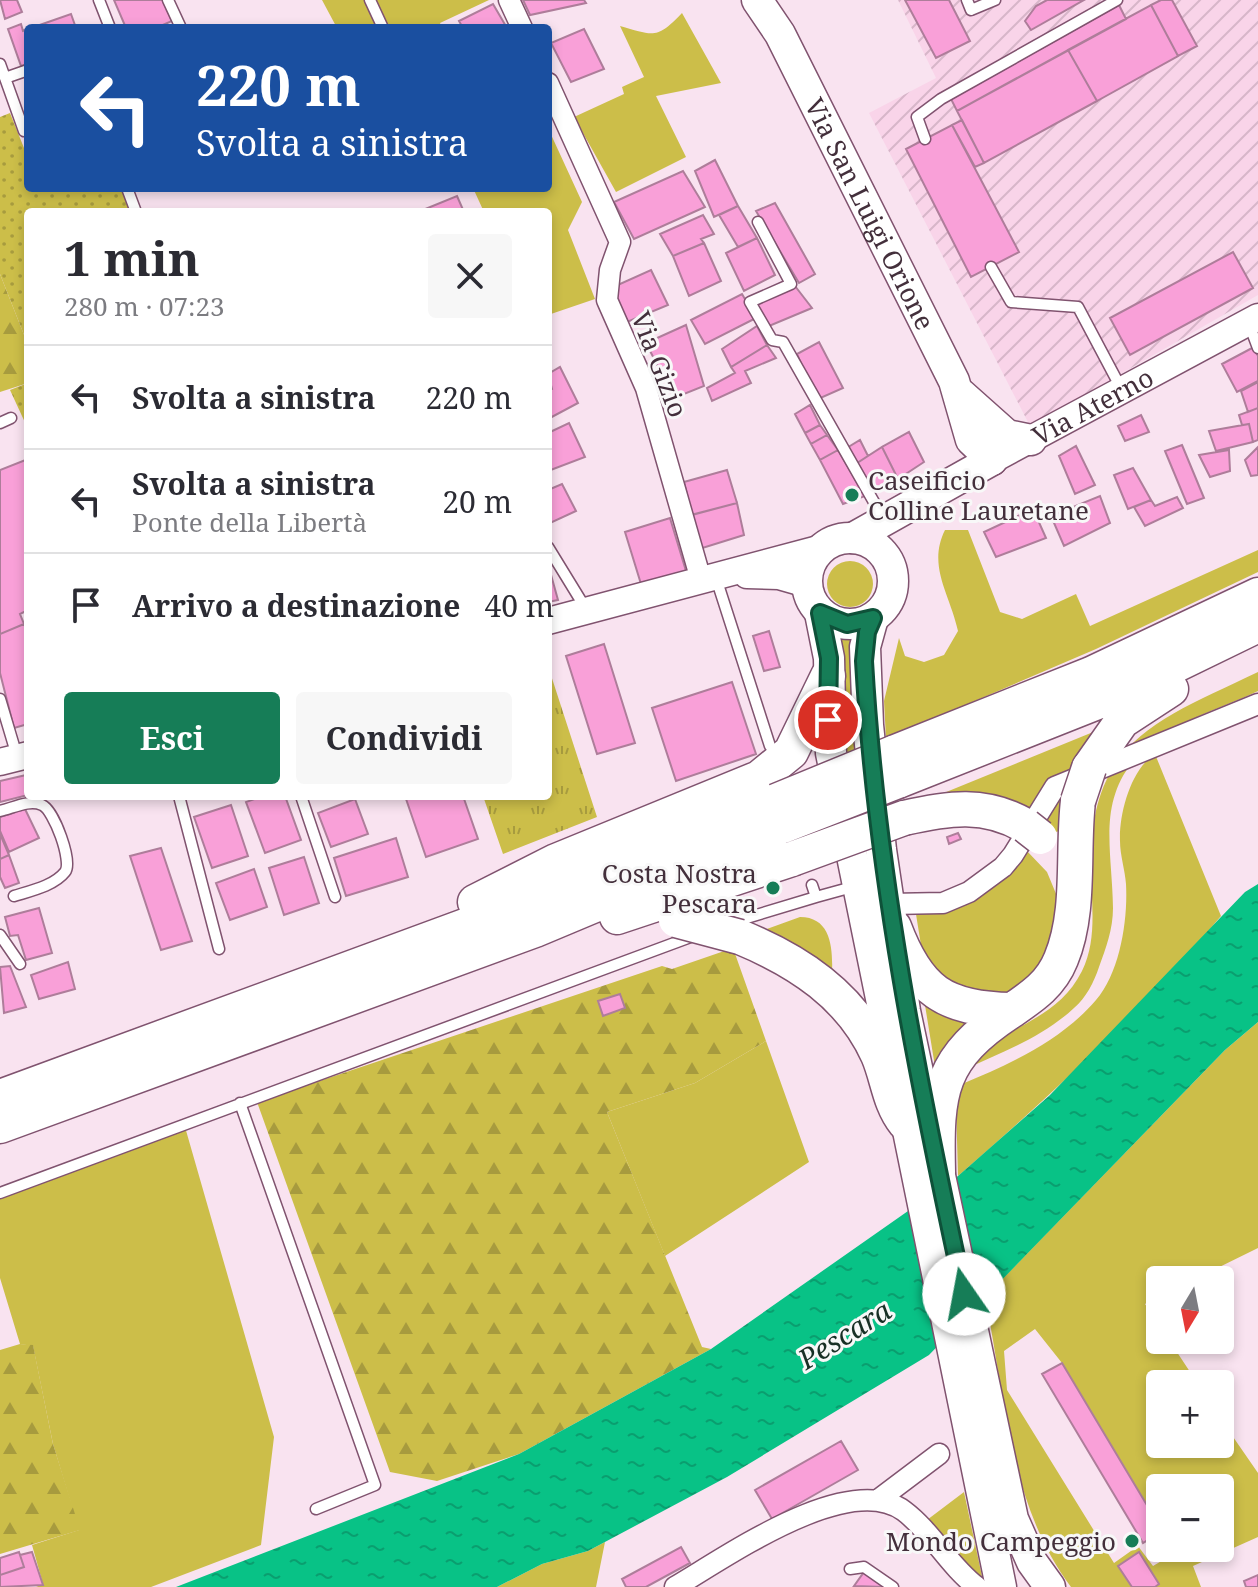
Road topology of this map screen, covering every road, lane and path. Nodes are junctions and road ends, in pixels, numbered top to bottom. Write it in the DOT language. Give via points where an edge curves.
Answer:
graph roads {
  1 [pos="99,0"];
  2 [pos="168,0"];
  3 [pos="370,0"];
  4 [pos="509,0"];
  5 [pos="757,0"];
  6 [pos="772,0"];
  7 [pos="967,0"];
  8 [pos="995,0"];
  9 [pos="1117,0"];
  10 [pos="108,24"];
  11 [pos="179,24"];
  12 [pos="381,24"];
  13 [pos="520,24"];
  14 [pos="780,34"];
  15 [pos="0,64"];
  16 [pos="24,71"];
  17 [pos="5,78"];
  18 [pos="552,92"];
  19 [pos="24,131"];
  20 [pos="925,139"];
  21 [pos="758,222"];
  22 [pos="991,267"];
  23 [pos="1253,320"];
  24 [pos="1258,348"];
  25 [pos="1123,392"];
  26 [pos="967,408"];
  27 [pos="11,418"];
  28 [pos="0,423"];
  29 [pos="1031,440"];
  30 [pos="992,460"];
  31 [pos="955,480"];
  32 [pos="928,497"];
  33 [pos="884,520"];
  34 [pos="853,538"];
  35 [pos="822,548"];
  36 [pos="552,554"];
  37 [pos="892,571"];
  38 [pos="708,578"];
  39 [pos="807,584"];
  40 [pos="1258,595"];
  41 [pos="587,611"];
  42 [pos="820,613"];
  43 [pos="873,618"];
  44 [pos="552,620"];
  45 [pos="1258,625"];
  46 [pos="1223,642"];
  47 [pos="828,676"];
  48 [pos="0,699"];
  49 [pos="1258,704"];
  50 [pos="15,758"];
  51 [pos="895,767"];
  52 [pos="779,782"];
  53 [pos="180,800"];
  54 [pos="302,800"];
  55 [pos="0,811"];
  56 [pos="802,872"];
  57 [pos="856,886"];
  58 [pos="1073,890"];
  59 [pos="14,896"];
  60 [pos="335,897"];
  61 [pos="816,897"];
  62 [pos="892,916"];
  63 [pos="614,918"];
  64 [pos="0,935"];
  65 [pos="219,949"];
  66 [pos="20,964"];
  67 [pos="423,971"];
  68 [pos="1012,1010"];
  69 [pos="194,1056"];
  70 [pos="72,1072"];
  71 [pos="0,1079"];
  72 [pos="913,1079"];
  73 [pos="0,1097"];
  74 [pos="240,1103"];
  75 [pos="905,1123"];
  76 [pos="0,1126"];
  77 [pos="0,1143"];
  78 [pos="938,1172"];
  79 [pos="0,1193"];
  80 [pos="939,1454"];
  81 [pos="993,1480"];
  82 [pos="878,1500"];
  83 [pos="316,1509"];
  84 [pos="850,1569"];
  85 [pos="675,1587"];
  86 [pos="893,1587"];
  87 [pos="977,1587"];
  88 [pos="1001,1587"];
  89 [pos="1020,1587"];
  90 [pos="1047,1587"];
  1 -- 10 [label="lane"];
  2 -- 11 [label="lane"];
  3 -- 12 [label="lane"];
  4 -- 13 [label="street"];
  5 -- 14 [label="main road, Via San Luigi Orione"];
  6 -- 14 [label="main road, Via San Luigi Orione"];
  7 -- 8 [label="lane" via="971,10"];
  9 -- 20 [label="lane" via="941,99 917,117"];
  14 -- 26 [label="main road, Via San Luigi Orione"];
  15 -- 17 [label="lane"];
  16 -- 17 [label="lane"];
  17 -- 19 [label="lane"];
  18 -- 38 [label="street, Via Gizio" via="620,242 607,300 646,388"];
  21 -- 33 [label="lane" via="791,284 750,302 772,340 783,342"];
  22 -- 25 [label="lane" via="1011,302 1078,307"];
  23 -- 24 [label="lane"];
  23 -- 25 [label="street, Via Aterno"];
  25 -- 29 [label="street, Via Aterno"];
  26 -- 29 [label="main road, Via San Luigi Orione" via="1007,435"];
  26 -- 30 [label="main road, Via San Luigi Orione" via="995,437"];
  26 -- 31 [label="main road"];
  27 -- 28 [label="lane"];
  29 -- 30 [label="street, Via Aterno"];
  30 -- 31 [label="main road, Via Aterno"];
  31 -- 32 [label="main road, Via Aterno"];
  32 -- 33 [label="main road, Via Aterno"];
  32 -- 37 [label="main road, Via Aterno" via="900,533"];
  33 -- 34 [label="main road, Via Aterno"];
  34 -- 35 [label="main road"];
  34 -- 37 [label="main road" via="878,548"];
  35 -- 38 [label="street"];
  35 -- 39 [label="main road" via="809,567"];
  36 -- 41 [label="lane"];
  37 -- 43 [label="main road" via="890,598"];
  38 -- 39 [label="street" via="779,576"];
  38 -- 41 [label="street"];
  38 -- 52 [label="lane"];
  39 -- 42 [label="main road"];
  40 -- 51 [label="highway"];
  41 -- 44 [label="street"];
  42 -- 43 [label="main road" via="847,624"];
  42 -- 47 [label="main road" via="828,644"];
  43 -- 62 [label="main road" via="865,647 866,699"];
  45 -- 46 [label="highway"];
  46 -- 51 [label="highway" via="1110,697"];
  46 -- 58 [label="highway, bridge" via="1204,672 1122,721 1089,768 1078,801"];
  47 -- 52 [label="highway"];
  47 -- 57 [label="main road" via="831,753"];
  48 -- 50 [label="lane"];
  49 -- 62 [label="street" via="1055,787 1003,867 969,892"];
  51 -- 52 [label="highway, bridge"];
  52 -- 67 [label="highway" via="535,930"];
  52 -- 70 [label="highway" via="552,894"];
  53 -- 65 [label="lane"];
  54 -- 60 [label="lane"];
  55 -- 59 [label="lane" via="33,802 43,805 52,812 69,863 66,872 46,885"];
  56 -- 58 [label="highway, bridge" via="904,818 971,808 994,811 1033,832"];
  56 -- 61 [label="lane"];
  56 -- 63 [label="highway"];
  57 -- 61 [label="lane"];
  57 -- 72 [label="main road"];
  58 -- 68 [label="highway" via="1061,958 1044,988"];
  61 -- 74 [label="lane" via="701,933"];
  62 -- 68 [label="highway" via="922,980 939,997 976,1009"];
  62 -- 72 [label="main road"];
  63 -- 67 [label="highway" via="463,976"];
  63 -- 72 [label="highway, bridge" via="676,920 740,937 793,962 840,1000 874,1047"];
  64 -- 66 [label="lane"];
  67 -- 69 [label="highway"];
  68 -- 72 [label="highway"];
  69 -- 76 [label="highway"];
  69 -- 77 [label="highway" via="133,1095"];
  70 -- 71 [label="highway" via="47,1065"];
  70 -- 73 [label="highway"];
  72 -- 75 [label="highway" via="893,1104"];
  72 -- 78 [label="highway" via="938,1108"];
  74 -- 79 [label="lane"];
  74 -- 83 [label="lane" via="375,1485"];
  75 -- 81 [label="main road"];
  78 -- 81 [label="main road"];
  80 -- 82 [label="street"];
  81 -- 88 [label="main road"];
  81 -- 90 [label="main road"];
  82 -- 85 [label="street" via="844,1502 807,1513"];
  82 -- 87 [label="street" via="904,1511"];
  84 -- 86 [label="lane" via="864,1567"];
  89 -- 90 [label="main road"];
}
